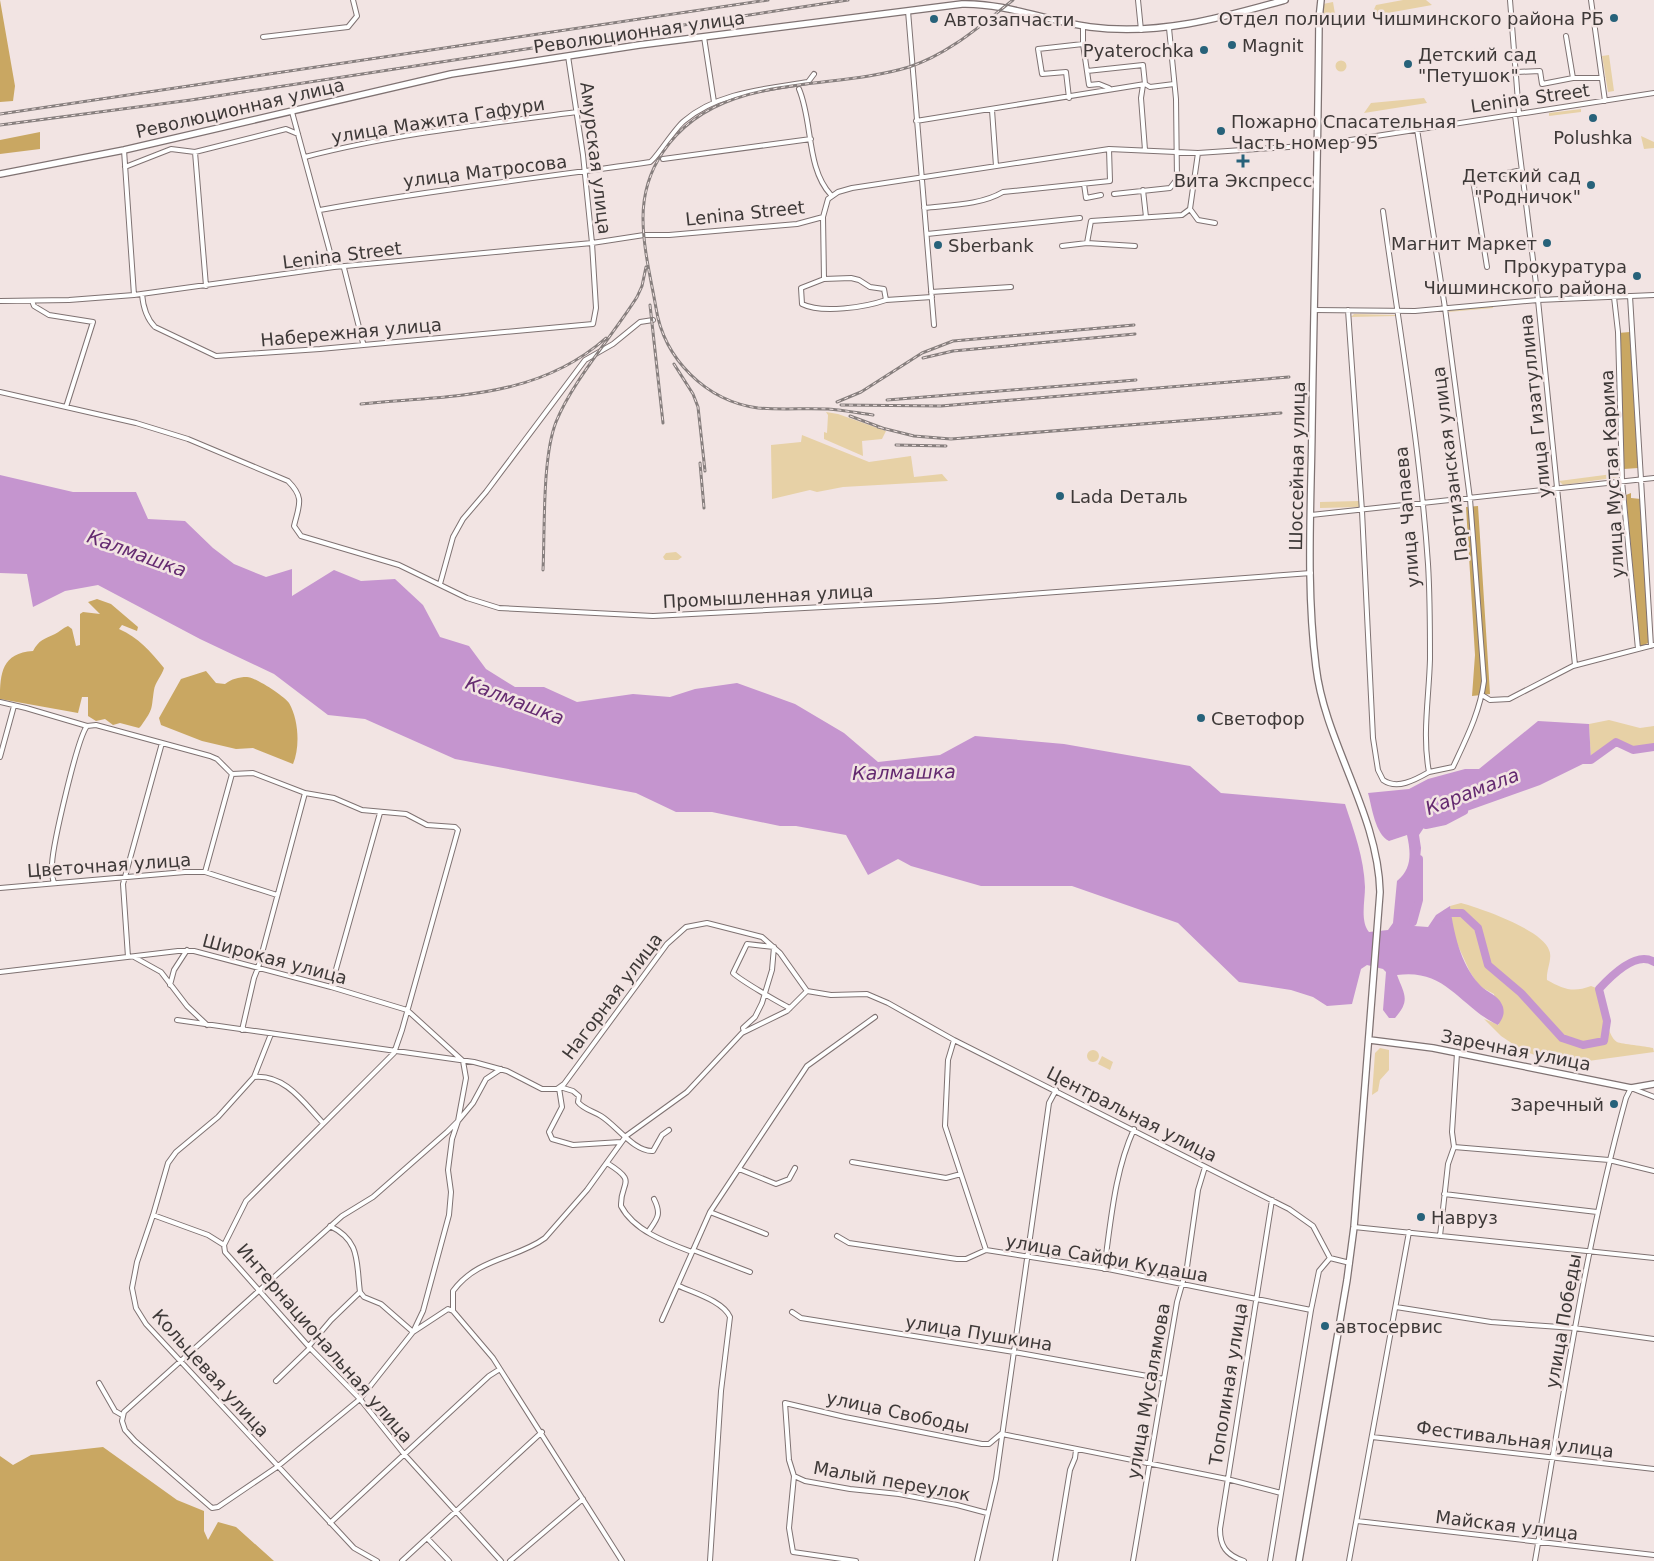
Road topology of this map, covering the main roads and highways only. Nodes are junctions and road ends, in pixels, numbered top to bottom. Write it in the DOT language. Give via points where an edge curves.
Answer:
graph roads {
  1 [pos="1285,0"];
  2 [pos="1314,0"];
  3 [pos="1321,0"];
  4 [pos="1320,7"];
  5 [pos="0,174"];
  6 [pos="1370,1040"];
  7 [pos="1654,1084"];
  8 [pos="1299,1561"];
  1 -- 5 [label="main road, Революционная улица" via="1186,26 1140,30 1083,26 975,4 704,37 451,74 124,150"];
  2 -- 4 [label="main road"];
  3 -- 4 [label="main road, Шоссейная улица"];
  4 -- 6 [label="main road, Шоссейная улица" via="1311,573 1316,669 1377,860 1380,892"];
  6 -- 7 [label="main road, Заречная улица" via="1457,1053 1631,1088"];
  6 -- 8 [label="main road, Шоссейная улица" via="1350,1263"];
}
